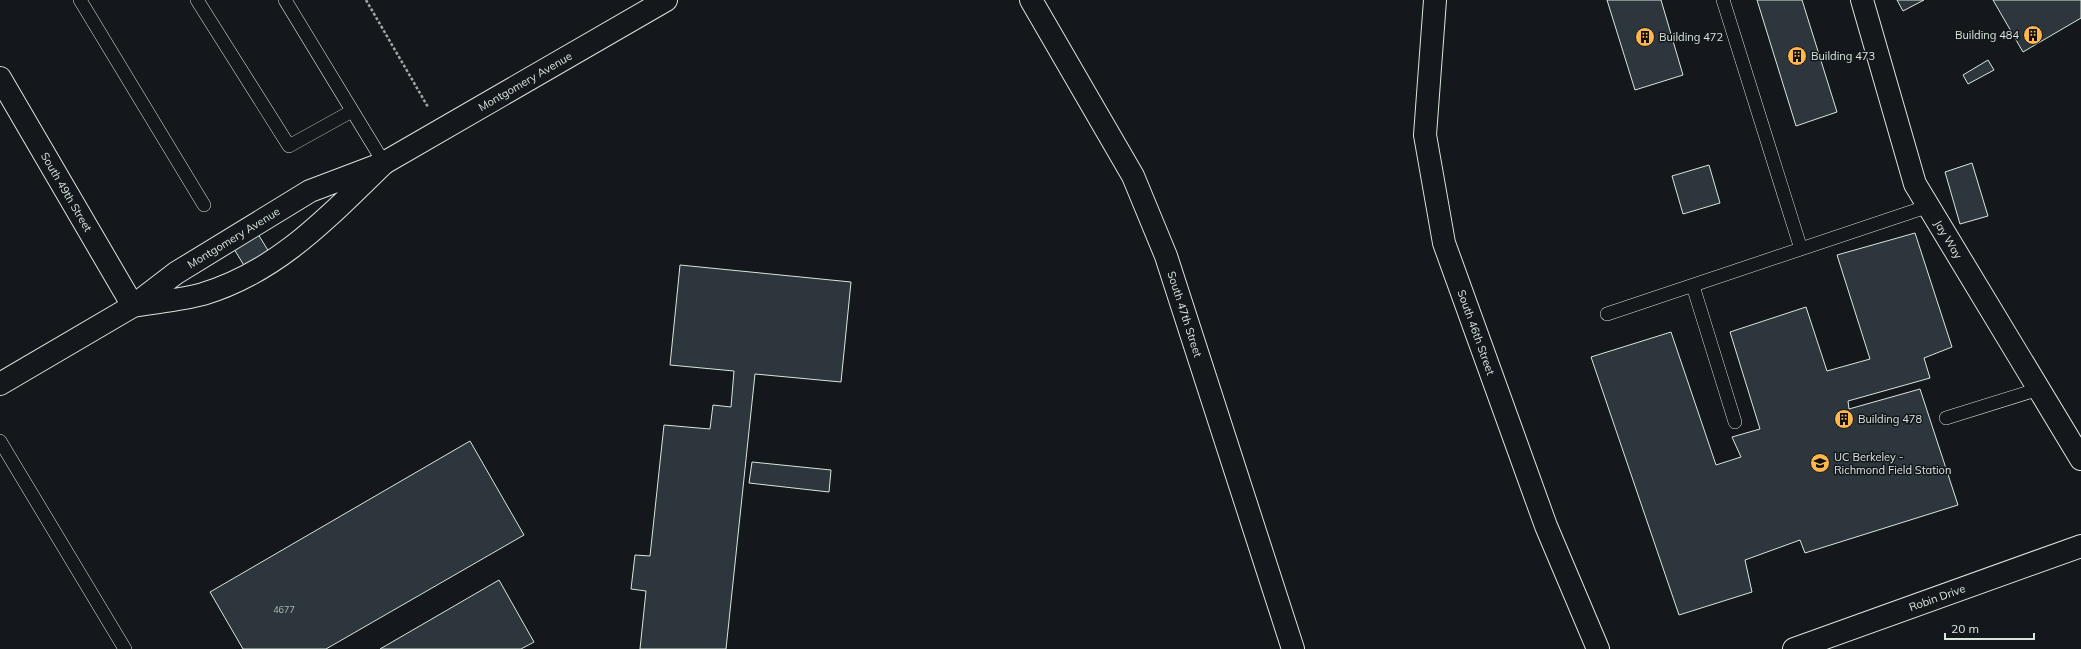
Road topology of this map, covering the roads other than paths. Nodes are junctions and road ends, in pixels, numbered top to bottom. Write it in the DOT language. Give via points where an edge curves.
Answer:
graph roads {
  1 [pos="80,0"];
  2 [pos="197,0"];
  3 [pos="285,0"];
  4 [pos="666,0"];
  5 [pos="1031,0"];
  6 [pos="1434,0"];
  7 [pos="1723,0"];
  8 [pos="1862,0"];
  9 [pos="0,78"];
  10 [pos="352,111"];
  11 [pos="384,163"];
  12 [pos="204,205"];
  13 [pos="1929,206"];
  14 [pos="1801,249"];
  15 [pos="1693,286"];
  16 [pos="133,306"];
  17 [pos="1607,314"];
  18 [pos="0,384"];
  19 [pos="2039,389"];
  20 [pos="1946,418"];
  21 [pos="1735,422"];
  22 [pos="0,441"];
  23 [pos="2081,459"];
  24 [pos="2081,546"];
  25 [pos="125,649"];
  26 [pos="1292,649"];
  27 [pos="1598,649"];
  28 [pos="1794,649"];
  1 -- 12 [label="lane"];
  2 -- 10 [label="lane" via="289,146"];
  3 -- 10 [label="lane"];
  4 -- 11 [label="street, Montgomery Avenue"];
  5 -- 26 [label="street, South 47th Street" via="1133,176 1166,256"];
  6 -- 27 [label="street, South 46th Street" via="1425,135 1444,243 1546,526"];
  7 -- 14 [label="lane"];
  8 -- 13 [label="street, Jay Way" via="1915,184"];
  9 -- 16 [label="street, South 49th Street"];
  10 -- 11 [label="lane"];
  11 -- 16 [label="street, Montgomery Avenue" via="310,191 176,273"];
  11 -- 16 [label="street, Montgomery Avenue" via="312,233 285,254 242,279 202,294"];
  13 -- 14 [label="lane"];
  13 -- 19 [label="street, Jay Way"];
  14 -- 15 [label="lane"];
  15 -- 17 [label="lane"];
  15 -- 21 [label="lane"];
  16 -- 18 [label="street, Montgomery Avenue"];
  19 -- 20 [label="lane"];
  19 -- 23 [label="street, Jay Way"];
  22 -- 25 [label="lane"];
  24 -- 28 [label="street, Robin Drive"];
}
